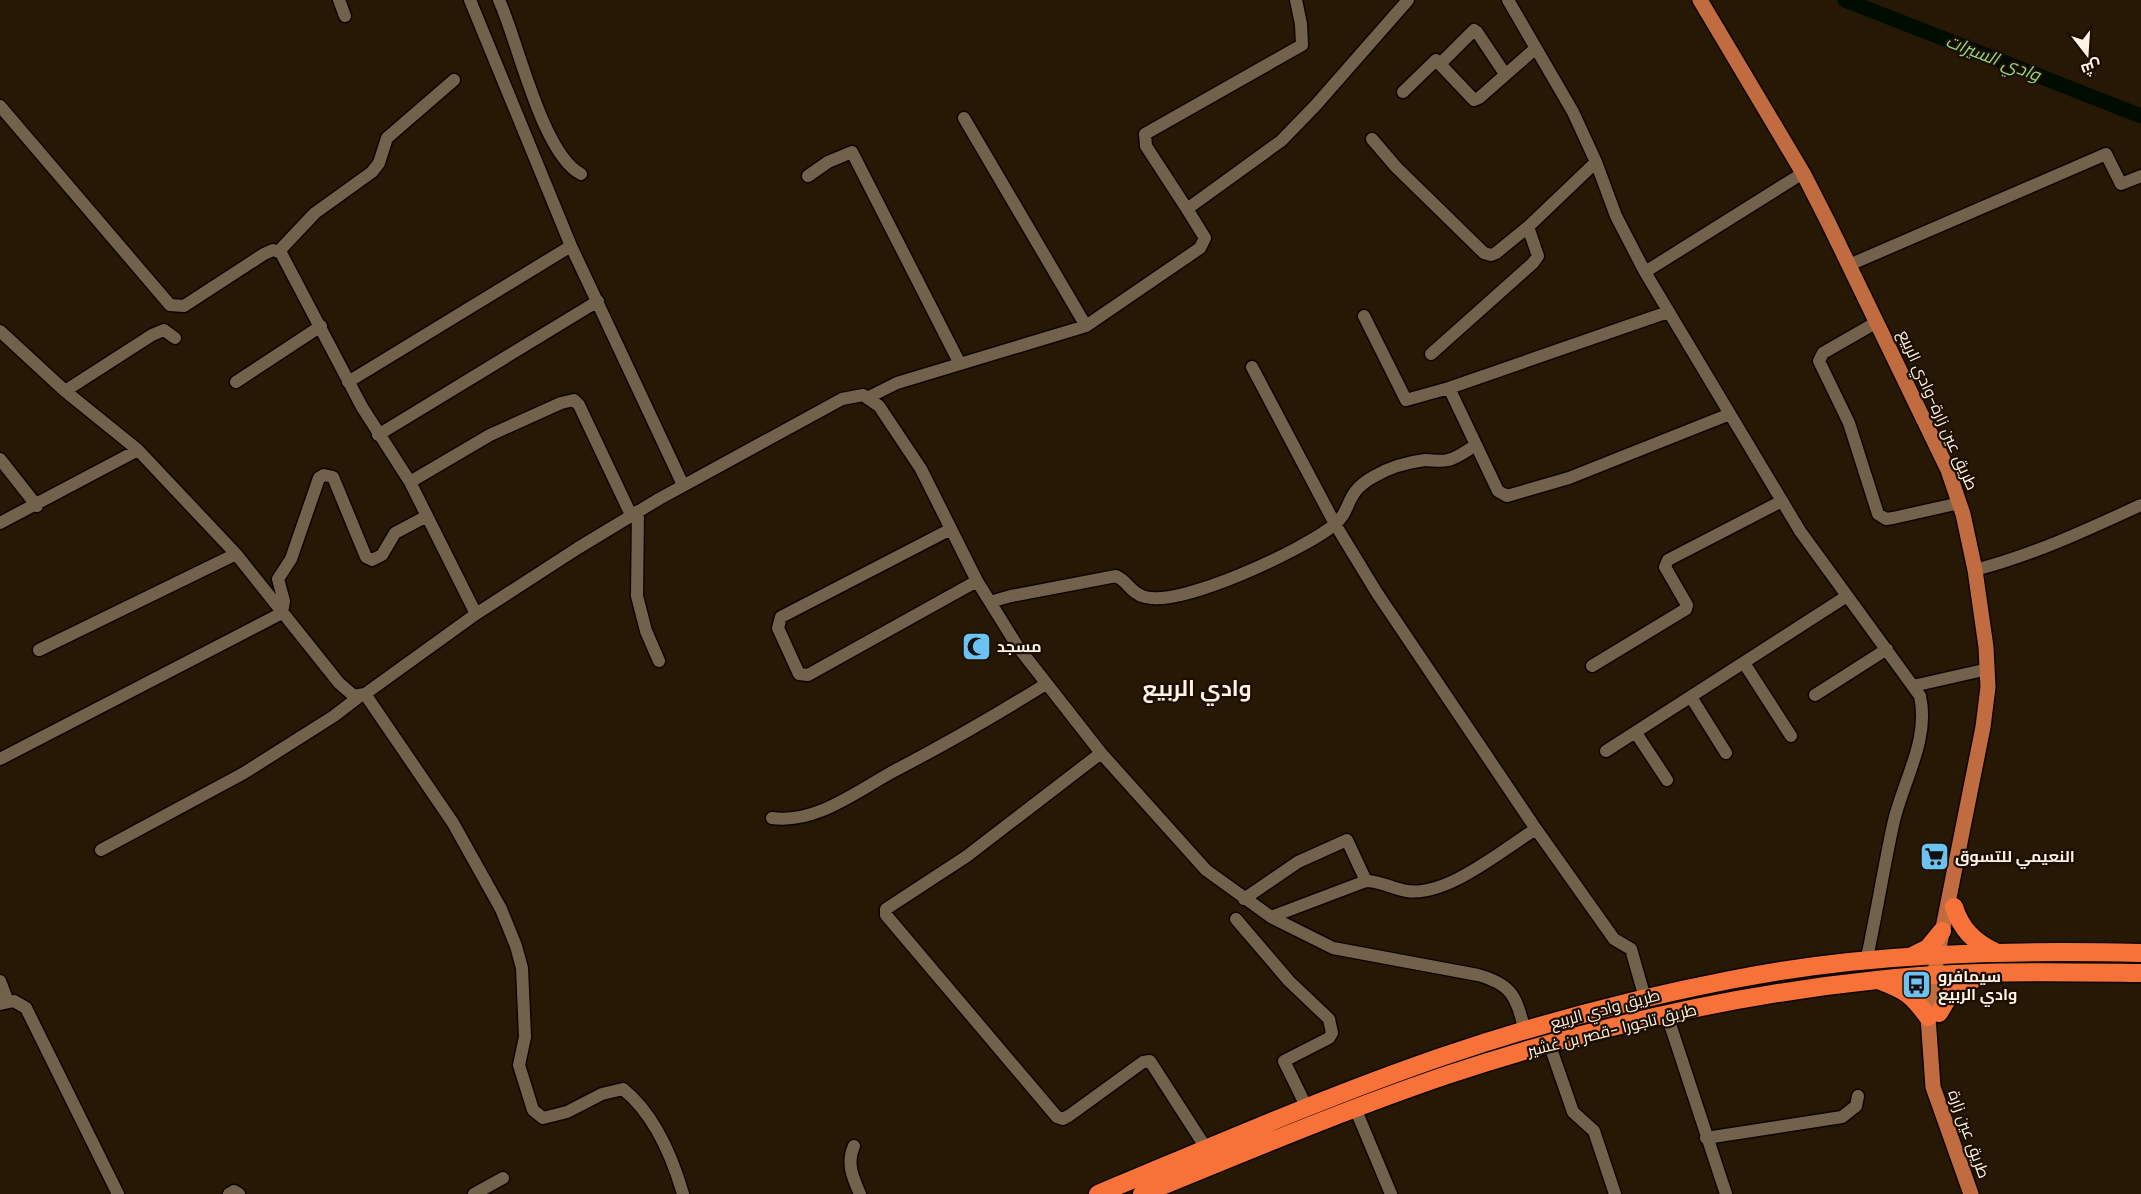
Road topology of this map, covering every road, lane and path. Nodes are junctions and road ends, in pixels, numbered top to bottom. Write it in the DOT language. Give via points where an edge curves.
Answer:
graph roads {
  1 [pos="339,0"];
  2 [pos="470,0"];
  3 [pos="499,0"];
  4 [pos="1296,0"];
  5 [pos="1408,0"];
  6 [pos="1508,0"];
  7 [pos="1700,0"];
  8 [pos="345,16"];
  9 [pos="1536,48"];
  10 [pos="1440,63"];
  11 [pos="1505,74"];
  12 [pos="454,80"];
  13 [pos="1403,92"];
  14 [pos="0,106"];
  15 [pos="964,118"];
  16 [pos="1372,139"];
  17 [pos="1596,162"];
  18 [pos="1803,173"];
  19 [pos="581,174"];
  20 [pos="808,176"];
  21 [pos="2141,176"];
  22 [pos="1187,209"];
  23 [pos="1528,227"];
  24 [pos="570,246"];
  25 [pos="279,250"];
  26 [pos="1849,265"];
  27 [pos="1645,272"];
  28 [pos="598,301"];
  29 [pos="1668,312"];
  30 [pos="1364,316"];
  31 [pos="1877,322"];
  32 [pos="321,326"];
  33 [pos="1086,326"];
  34 [pos="0,331"];
  35 [pos="175,338"];
  36 [pos="1431,354"];
  37 [pos="959,363"];
  38 [pos="1252,367"];
  39 [pos="236,382"];
  40 [pos="348,382"];
  41 [pos="1449,388"];
  42 [pos="66,391"];
  43 [pos="869,397"];
  44 [pos="1730,414"];
  45 [pos="378,435"];
  46 [pos="1476,445"];
  47 [pos="138,450"];
  48 [pos="0,459"];
  49 [pos="410,482"];
  50 [pos="683,485"];
  51 [pos="1782,501"];
  52 [pos="1960,503"];
  53 [pos="2141,505"];
  54 [pos="37,506"];
  55 [pos="634,513"];
  56 [pos="427,516"];
  57 [pos="0,523"];
  58 [pos="1335,524"];
  59 [pos="951,529"];
  60 [pos="236,554"];
  61 [pos="1975,570"];
  62 [pos="977,581"];
  63 [pos="1847,596"];
  64 [pos="990,602"];
  65 [pos="282,613"];
  66 [pos="476,615"];
  67 [pos="1887,649"];
  68 [pos="39,650"];
  69 [pos="659,661"];
  70 [pos="1744,663"];
  71 [pos="1592,666"];
  72 [pos="1988,669"];
  73 [pos="1046,684"];
  74 [pos="1914,686"];
  75 [pos="362,695"];
  76 [pos="1815,695"];
  77 [pos="1691,697"];
  78 [pos="1636,733"];
  79 [pos="1791,735"];
  80 [pos="1606,751"];
  81 [pos="1101,753"];
  82 [pos="1726,753"];
  83 [pos="0,759"];
  84 [pos="1667,780"];
  85 [pos="772,818"];
  86 [pos="1536,829"];
  87 [pos="101,850"];
  88 [pos="1955,877"];
  89 [pos="1366,881"];
  90 [pos="1245,899"];
  91 [pos="1954,906"];
  92 [pos="1271,917"];
  93 [pos="1236,919"];
  94 [pos="1942,931"];
  95 [pos="1995,952"];
  96 [pos="2141,953"];
  97 [pos="1942,956"];
  98 [pos="1904,959"];
  99 [pos="1866,962"];
  100 [pos="1986,973"];
  101 [pos="2141,973"];
  102 [pos="1941,974"];
  103 [pos="1877,980"];
  104 [pos="0,981"];
  105 [pos="1645,998"];
  106 [pos="4,1003"];
  107 [pos="1667,1015"];
  108 [pos="1934,1015"];
  109 [pos="1525,1031"];
  110 [pos="1549,1043"];
  111 [pos="1858,1096"];
  112 [pos="1307,1108"];
  113 [pos="1355,1108"];
  114 [pos="1706,1138"];
  115 [pos="854,1146"];
  116 [pos="1206,1148"];
  117 [pos="503,1178"];
  118 [pos="1162,1190"];
  119 [pos="118,1194"];
  120 [pos="229,1194"];
  121 [pos="239,1194"];
  122 [pos="474,1194"];
  123 [pos="683,1194"];
  124 [pos="860,1194"];
  125 [pos="1098,1194"];
  126 [pos="1142,1194"];
  127 [pos="1391,1194"];
  128 [pos="1615,1194"];
  129 [pos="1726,1194"];
  130 [pos="1971,1194"];
  1 -- 8 [label="street"];
  2 -- 24 [label="street"];
  3 -- 19 [label="street" via="543,118 566,164"];
  4 -- 22 [label="street" via="1302,45 1145,134 1146,146"];
  5 -- 22 [label="street" via="1281,141"];
  6 -- 9 [label="street"];
  7 -- 18 [label="main road, طريق عين زارة-وادي الربيع"];
  9 -- 11 [label="street"];
  9 -- 17 [label="street" via="1574,112"];
  10 -- 11 [label="street" via="1474,100"];
  10 -- 11 [label="street" via="1473,30"];
  10 -- 13 [label="street" via="1430,63"];
  12 -- 25 [label="street" via="387,138 372,172 315,213"];
  14 -- 25 [label="street" via="170,305 184,306 264,254"];
  15 -- 33 [label="street"];
  16 -- 23 [label="street" via="1484,254 1496,253"];
  17 -- 23 [label="street"];
  17 -- 27 [label="street" via="1616,216"];
  18 -- 26 [label="main road, طريق عين زارة-وادي الربيع"];
  18 -- 27 [label="street"];
  20 -- 37 [label="street" via="852,152"];
  21 -- 26 [label="street" via="2121,184 2106,154"];
  22 -- 33 [label="street" via="1205,238 1204,244"];
  23 -- 36 [label="street" via="1538,256 1533,263"];
  24 -- 28 [label="street"];
  24 -- 40 [label="street"];
  25 -- 32 [label="street"];
  26 -- 31 [label="main road, طريق عين زارة-وادي الربيع"];
  27 -- 29 [label="street"];
  28 -- 45 [label="street"];
  28 -- 50 [label="street"];
  29 -- 41 [label="street"];
  29 -- 44 [label="street"];
  30 -- 41 [label="street" via="1406,400"];
  31 -- 52 [label="main road, طريق عين زارة-وادي الربيع"];
  31 -- 52 [label="street" via="1823,353 1819,361 1851,429 1878,514 1886,519"];
  32 -- 39 [label="street"];
  32 -- 40 [label="street"];
  33 -- 37 [label="street"];
  34 -- 42 [label="street"];
  35 -- 42 [label="street" via="164,330 152,335"];
  37 -- 43 [label="street"];
  38 -- 58 [label="street"];
  40 -- 45 [label="street"];
  41 -- 46 [label="street"];
  42 -- 47 [label="street"];
  43 -- 50 [label="street" via="854,395 842,399"];
  43 -- 59 [label="street" via="916,461"];
  44 -- 46 [label="street" via="1580,474 1508,496 1498,491"];
  44 -- 51 [label="street"];
  45 -- 49 [label="street"];
  46 -- 58 [label="street" via="1446,460 1422,461 1373,476 1353,491"];
  47 -- 54 [label="street"];
  47 -- 60 [label="street"];
  48 -- 54 [label="street"];
  49 -- 55 [label="street" via="490,435 574,400"];
  49 -- 56 [label="street"];
  50 -- 55 [label="street"];
  51 -- 63 [label="street"];
  51 -- 71 [label="street" via="1668,560 1665,567 1686,609"];
  52 -- 61 [label="main road, طريق عين زارة-وادي الربيع"];
  53 -- 61 [label="street" via="2043,548"];
  54 -- 57 [label="street"];
  55 -- 66 [label="street"];
  55 -- 69 [label="street" via="637,596"];
  56 -- 65 [label="street" via="395,533 382,555 372,560 366,557 333,477 319,478 291,559 278,579 284,601"];
  56 -- 66 [label="street"];
  58 -- 64 [label="street" via="1279,559 1173,597 1146,597 1128,589 1116,576"];
  58 -- 86 [label="street"];
  59 -- 62 [label="street"];
  59 -- 62 [label="street" via="781,617 778,628 799,674 808,675"];
  60 -- 65 [label="street"];
  60 -- 68 [label="street"];
  61 -- 72 [label="main road, طريق عين زارة-وادي الربيع"];
  62 -- 64 [label="street"];
  63 -- 67 [label="street"];
  63 -- 70 [label="street"];
  64 -- 73 [label="street"];
  65 -- 75 [label="street" via="339,683 350,694"];
  65 -- 83 [label="street"];
  66 -- 75 [label="street"];
  67 -- 74 [label="street"];
  67 -- 76 [label="street"];
  70 -- 77 [label="street"];
  70 -- 79 [label="street"];
  72 -- 74 [label="street"];
  72 -- 88 [label="main road, طريق عين زارة-وادي الربيع" via="1983,727"];
  73 -- 81 [label="street"];
  73 -- 85 [label="street" via="983,724 841,802 800,818"];
  74 -- 99 [label="street" via="1925,716 1893,824"];
  75 -- 87 [label="street" via="244,773"];
  75 -- 123 [label="street" via="453,823 508,925 522,968 525,1036 519,1065 533,1110 543,1118 623,1089 640,1106 667,1148"];
  77 -- 78 [label="street"];
  77 -- 82 [label="street"];
  78 -- 80 [label="street"];
  78 -- 84 [label="street"];
  81 -- 90 [label="street" via="1184,848"];
  81 -- 116 [label="street" via="967,856 886,909 886,915 1056,1117 1070,1115 1143,1062 1150,1061"];
  86 -- 89 [label="street" via="1437,889 1407,891"];
  86 -- 105 [label="street" via="1614,939 1631,950"];
  88 -- 91 [label="main road"];
  88 -- 94 [label="main road"];
  89 -- 90 [label="street" via="1347,840 1298,862"];
  89 -- 92 [label="street"];
  90 -- 92 [label="street"];
  91 -- 95 [label="highway" via="1969,934"];
  91 -- 97 [label="main road"];
  92 -- 109 [label="street" via="1333,948 1478,975 1501,983 1516,999"];
  93 -- 112 [label="street" via="1289,981 1329,1019 1329,1038 1284,1061"];
  94 -- 97 [label="main road"];
  94 -- 98 [label="highway" via="1928,948"];
  95 -- 96 [label="highway, طريق وادي الربيع"];
  95 -- 97 [label="highway, طريق وادي الربيع"];
  97 -- 98 [label="highway, طريق وادي الربيع"];
  97 -- 102 [label="main road, طريق عين زارة"];
  98 -- 99 [label="highway, طريق وادي الربيع"];
  99 -- 105 [label="highway, طريق وادي الربيع" via="1730,980"];
  100 -- 101 [label="highway, طريق تاجورا -قصر بن غشير"];
  100 -- 102 [label="highway, طريق تاجورا -قصر بن غشير"];
  100 -- 108 [label="highway" via="1952,991"];
  102 -- 103 [label="highway, طريق تاجورا -قصر بن غشير"];
  102 -- 108 [label="main road, طريق عين زارة"];
  103 -- 107 [label="highway, طريق تاجورا -قصر بن غشير" via="1767,994"];
  103 -- 108 [label="highway" via="1907,992"];
  104 -- 106 [label="street"];
  105 -- 109 [label="highway, طريق وادي الربيع"];
  106 -- 119 [label="street" via="20,1002 26,1008"];
  107 -- 110 [label="highway, طريق تاجورا -قصر بن غشير"];
  107 -- 114 [label="street"];
  108 -- 130 [label="main road, طريق عين زارة" via="1929,1051 1933,1087"];
  109 -- 112 [label="highway, طريق وادي الربيع" via="1390,1075"];
  110 -- 113 [label="highway, طريق تاجورا -قصر بن غشير"];
  110 -- 128 [label="street" via="1573,1112 1594,1131"];
  111 -- 114 [label="street" via="1856,1106 1842,1117"];
  112 -- 116 [label="highway, طريق وادي الربيع"];
  113 -- 118 [label="highway, طريق تاجورا -قصر بن غشير"];
  113 -- 127 [label="street"];
  114 -- 129 [label="street"];
  115 -- 124 [label="street" via="850,1154 852,1175"];
  116 -- 125 [label="highway, طريق وادي الربيع"];
  117 -- 122 [label="street"];
  118 -- 126 [label="highway, طريق تاجورا -قصر بن غشير"];
  120 -- 121 [label="street"];
}
